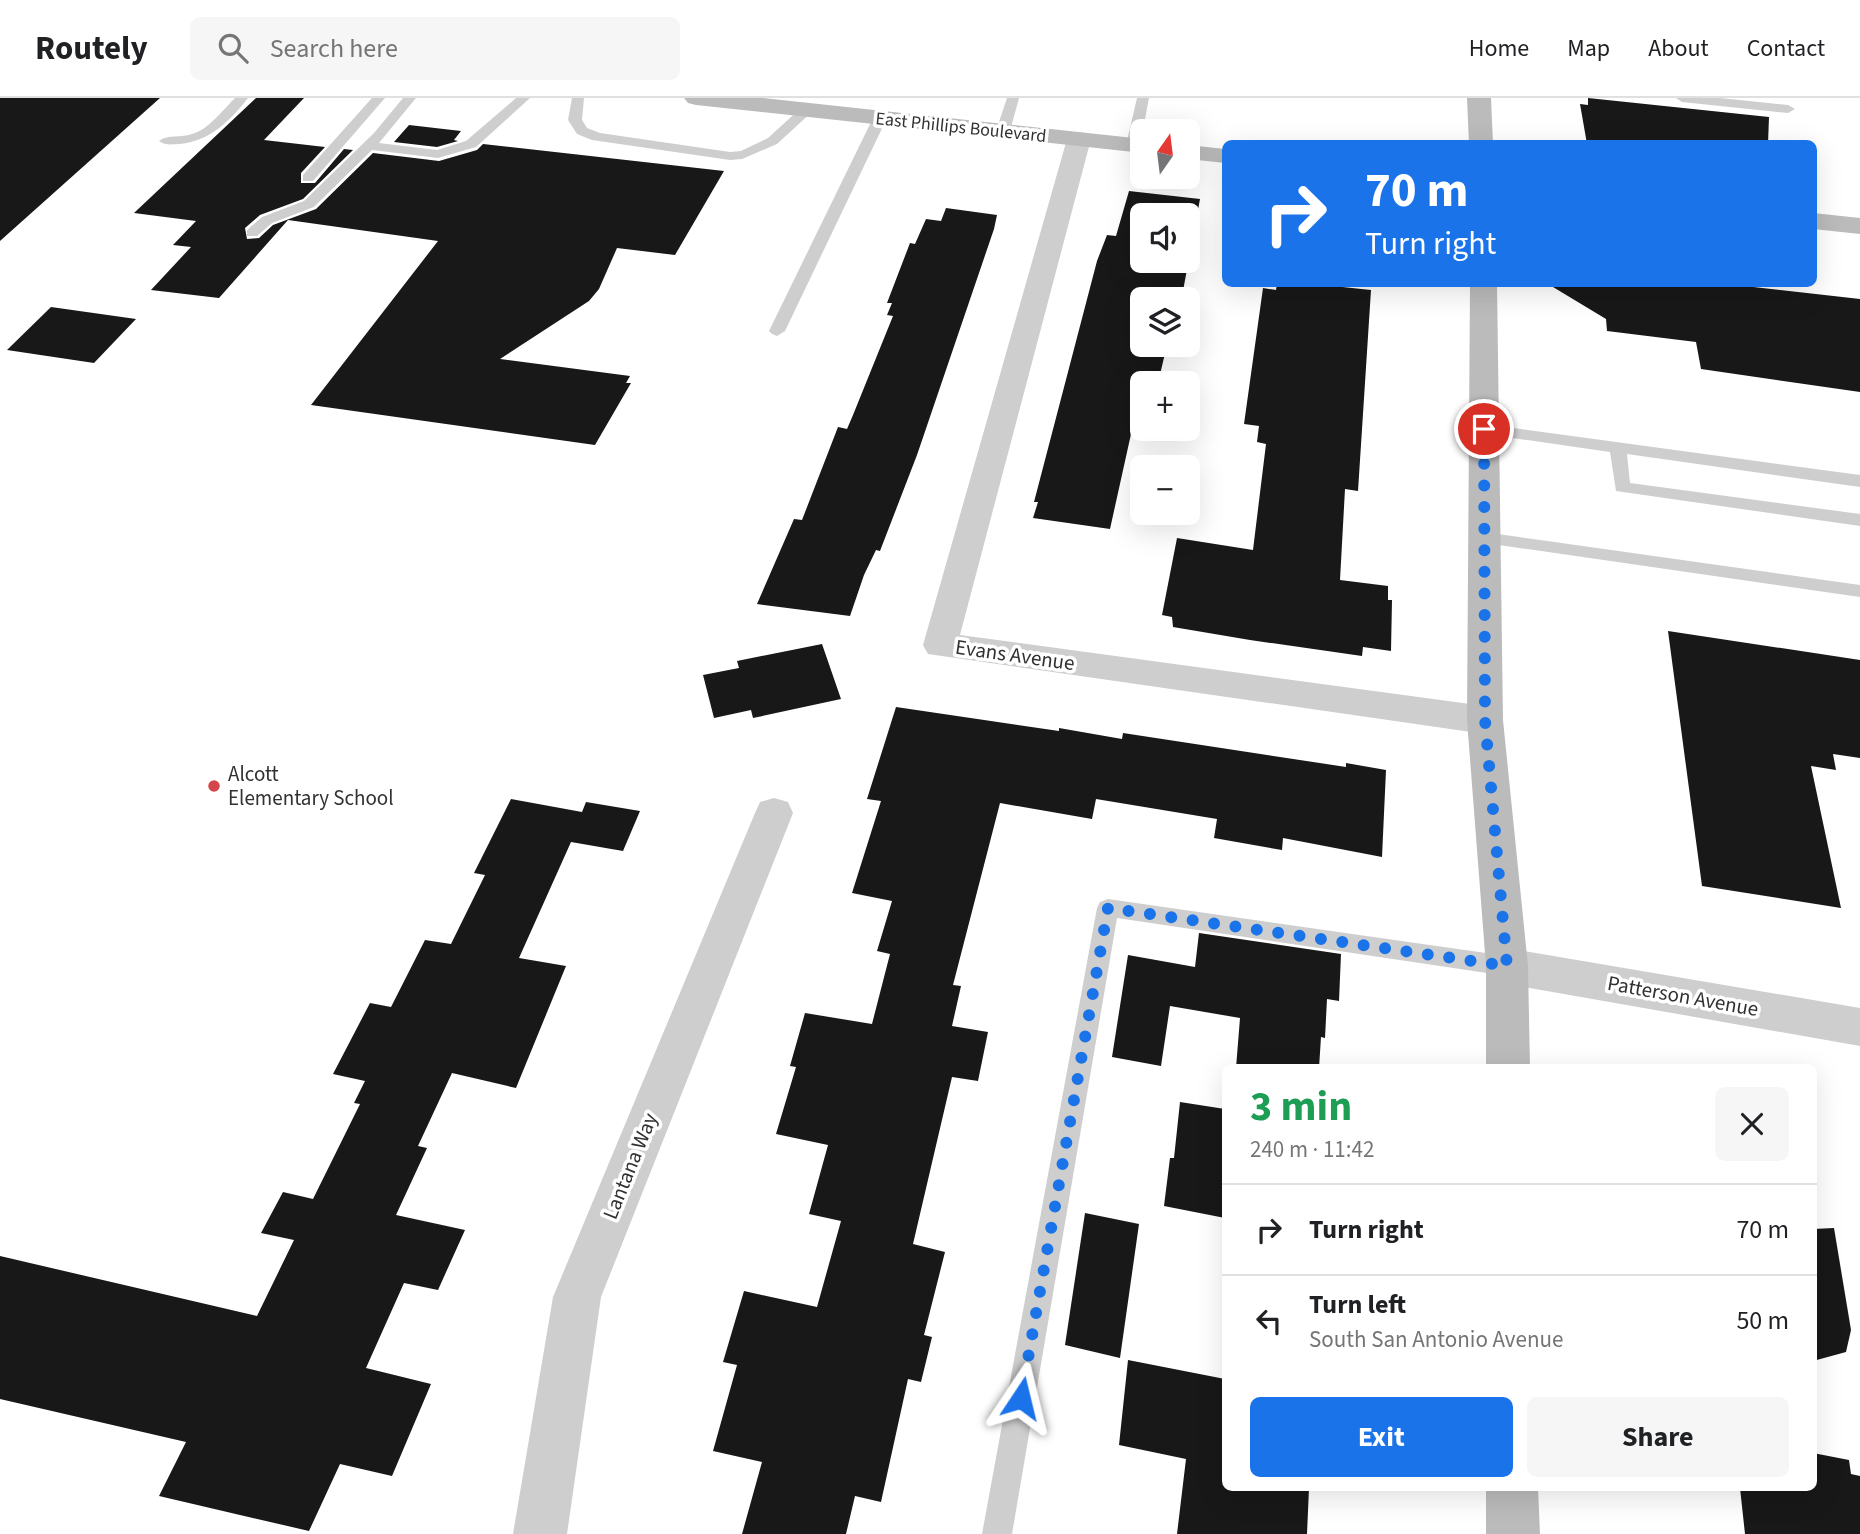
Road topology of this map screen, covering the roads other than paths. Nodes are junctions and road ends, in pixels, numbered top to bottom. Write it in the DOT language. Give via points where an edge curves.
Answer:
graph roads {
  1 [pos="242,98"];
  2 [pos="379,98"];
  3 [pos="410,98"];
  4 [pos="524,98"];
  5 [pos="578,98"];
  6 [pos="1013,98"];
  7 [pos="1143,98"];
  8 [pos="1479,98"];
  9 [pos="1682,98"];
  10 [pos="706,99"];
  11 [pos="1788,109"];
  12 [pos="807,110"];
  13 [pos="880,118"];
  14 [pos="1141,119"];
  15 [pos="1003,131"];
  16 [pos="1079,139"];
  17 [pos="1481,140"];
  18 [pos="166,141"];
  19 [pos="1130,145"];
  20 [pos="369,146"];
  21 [pos="1200,153"];
  22 [pos="1222,156"];
  23 [pos="308,178"];
  24 [pos="1817,221"];
  25 [pos="1860,226"];
  26 [pos="252,233"];
  27 [pos="1483,287"];
  28 [pos="777,331"];
  29 [pos="1484,429"];
  30 [pos="1618,448"];
  31 [pos="1860,481"];
  32 [pos="1860,520"];
  33 [pos="1484,538"];
  34 [pos="1860,591"];
  35 [pos="1485,720"];
  36 [pos="774,813"];
  37 [pos="1507,966"];
  38 [pos="1860,1027"];
  39 [pos="1508,1064"];
  40 [pos="1512,1491"];
  41 [pos="540,1534"];
  42 [pos="997,1534"];
  43 [pos="1513,1534"];
  1 -- 18 [label="lane" via="197,138"];
  2 -- 23 [label="lane"];
  3 -- 20 [label="lane"];
  4 -- 20 [label="lane" via="471,144 438,154"];
  5 -- 12 [label="lane" via="575,120 582,131 597,137 730,156 764,148"];
  6 -- 15 [label="lane"];
  7 -- 14 [label="lane"];
  8 -- 17 [label="street"];
  9 -- 11 [label="lane"];
  10 -- 12 [label="street, East Phillips Boulevard"];
  12 -- 13 [label="street, East Phillips Boulevard"];
  13 -- 15 [label="street, East Phillips Boulevard"];
  13 -- 28 [label="lane"];
  15 -- 16 [label="street, East Phillips Boulevard"];
  16 -- 19 [label="street, East Phillips Boulevard"];
  16 -- 35 [label="street, Evans Avenue" via="940,645"];
  20 -- 26 [label="lane" via="309,204 267,220"];
  21 -- 22 [label="street"];
  24 -- 25 [label="street"];
  27 -- 29 [label="street"];
  29 -- 30 [label="lane"];
  29 -- 33 [label="street"];
  30 -- 31 [label="lane"];
  30 -- 32 [label="lane" via="1622,487"];
  33 -- 34 [label="lane"];
  33 -- 35 [label="street"];
  35 -- 37 [label="street"];
  36 -- 41 [label="street, Lantana Way" via="577,1297"];
  37 -- 38 [label="street, Patterson Avenue"];
  37 -- 39 [label="street"];
  37 -- 42 [label="lane" via="1108,908"];
  40 -- 43 [label="street"];
}
